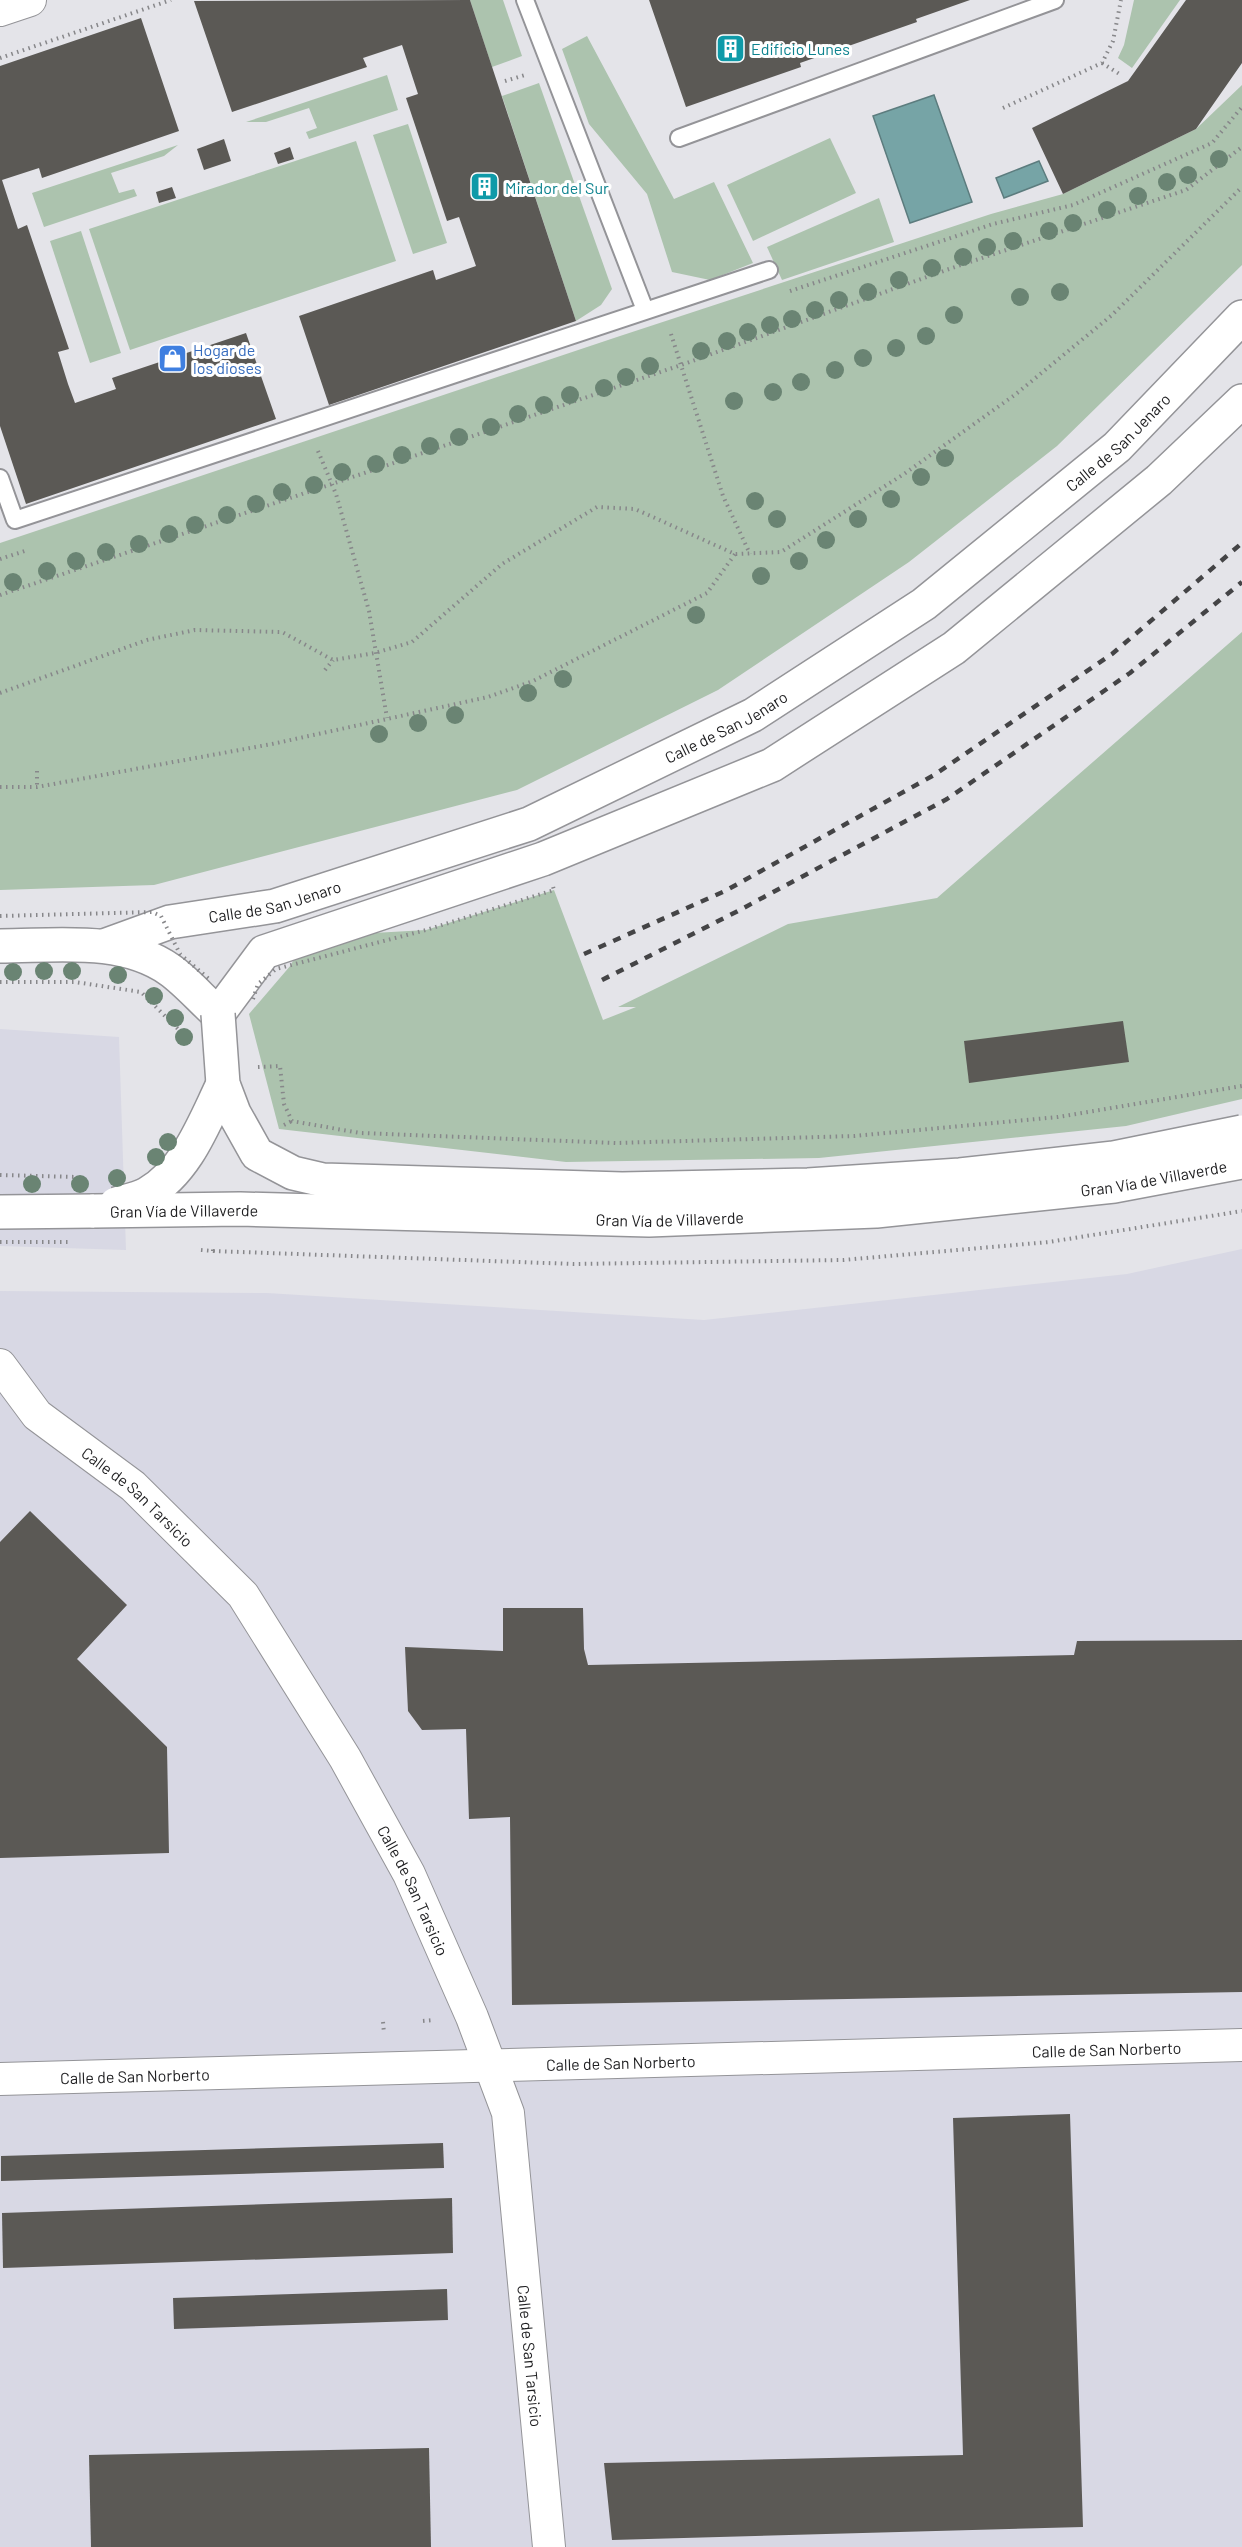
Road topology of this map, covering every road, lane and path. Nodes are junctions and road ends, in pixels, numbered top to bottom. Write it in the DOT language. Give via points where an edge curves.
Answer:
graph roads {
  1 [pos="30,0"];
  2 [pos="171,0"];
  3 [pos="525,0"];
  4 [pos="1055,0"];
  5 [pos="1121,0"];
  6 [pos="0,10"];
  7 [pos="0,58"];
  8 [pos="1102,63"];
  9 [pos="1121,75"];
  10 [pos="1003,108"];
  11 [pos="679,138"];
  12 [pos="1242,147"];
  13 [pos="1242,187"];
  14 [pos="768,270"];
  15 [pos="645,310"];
  16 [pos="1242,317"];
  17 [pos="670,331"];
  18 [pos="681,365"];
  19 [pos="1242,401"];
  20 [pos="318,450"];
  21 [pos="0,478"];
  22 [pos="332,484"];
  23 [pos="735,554"];
  24 [pos="750,554"];
  25 [pos="0,595"];
  26 [pos="375,653"];
  27 [pos="333,660"];
  28 [pos="325,670"];
  29 [pos="0,693"];
  30 [pos="387,718"];
  31 [pos="37,771"];
  32 [pos="0,787"];
  33 [pos="37,787"];
  34 [pos="547,871"];
  35 [pos="0,916"];
  36 [pos="165,923"];
  37 [pos="0,946"];
  38 [pos="104,946"];
  39 [pos="0,982"];
  40 [pos="233,1005"];
  41 [pos="182,1039"];
  42 [pos="260,1058"];
  43 [pos="223,1084"];
  44 [pos="1242,1086"];
  45 [pos="1242,1132"];
  46 [pos="1242,1162"];
  47 [pos="0,1175"];
  48 [pos="81,1177"];
  49 [pos="213,1209"];
  50 [pos="94,1211"];
  51 [pos="0,1212"];
  52 [pos="0,1242"];
  53 [pos="77,1242"];
  54 [pos="190,1249"];
  55 [pos="0,1365"];
  56 [pos="1242,2045"];
  57 [pos="490,2067"];
  58 [pos="0,2079"];
  59 [pos="549,2547"];
  1 -- 6 [label="street"];
  2 -- 7 [label="path"];
  3 -- 15 [label="lane"];
  4 -- 11 [label="lane"];
  5 -- 8 [label="path" via="1113,41"];
  8 -- 9 [label="path"];
  8 -- 10 [label="path"];
  12 -- 18 [label="path" via="1186,190"];
  13 -- 24 [label="path" via="1112,315 1016,394 904,474 781,552"];
  14 -- 15 [label="lane"];
  15 -- 21 [label="lane" via="15,520"];
  16 -- 36 [label="street, Calle de San Jenaro" via="1117,447 924,604 753,715 529,824 275,906"];
  17 -- 18 [label="path"];
  18 -- 22 [label="path"];
  18 -- 24 [label="path" via="723,496"];
  19 -- 34 [label="street" via="1159,480 954,648 772,765"];
  20 -- 22 [label="path"];
  22 -- 25 [label="path"];
  22 -- 26 [label="path" via="369,611"];
  23 -- 24 [label="path"];
  23 -- 26 [label="path" via="635,509 597,507 502,564 412,642"];
  23 -- 30 [label="path" via="707,593 533,681 488,697"];
  26 -- 27 [label="path"];
  26 -- 30 [label="path"];
  27 -- 28 [label="path"];
  27 -- 29 [label="path" via="282,632 195,630 147,640"];
  30 -- 33 [label="path" via="272,744"];
  31 -- 33 [label="path"];
  32 -- 33 [label="path"];
  34 -- 40 [label="street" via="264,952"];
  34 -- 40 [label="path, bridge" via="554,890 426,930 276,969"];
  35 -- 36 [label="path, bridge" via="152,912 162,916"];
  36 -- 38 [label="street, Calle de San Jenaro"];
  36 -- 40 [label="path, bridge" via="180,954"];
  37 -- 38 [label="street"];
  38 -- 40 [label="street" via="140,955"];
  39 -- 41 [label="path, bridge" via="75,982 141,992 179,1029"];
  40 -- 43 [label="street, Gran Vía de Villaverde, bridge"];
  42 -- 44 [label="path, bridge" via="259,1067 280,1065 284,1104 291,1121 360,1133 616,1143 854,1136 1058,1117"];
  43 -- 45 [label="street, Gran Vía de Villaverde, bridge" via="257,1154 293,1173 356,1182 622,1189 808,1185 960,1175 1114,1158"];
  43 -- 50 [label="street, Gran Vía de Villaverde, bridge" via="194,1144 170,1175 147,1194"];
  46 -- 49 [label="street, Gran Vía de Villaverde, bridge" via="1114,1186 876,1211 649,1220"];
  47 -- 48 [label="path, bridge"];
  49 -- 50 [label="street, Gran Vía de Villaverde, bridge"];
  49 -- 54 [label="path, bridge" via="213,1251"];
  50 -- 51 [label="street, Gran Vía de Villaverde"];
  52 -- 53 [label="path, bridge"];
  55 -- 57 [label="street, Calle de San Tarsicio" via="37,1416 133,1486 243,1595 345,1758 409,1874"];
  56 -- 57 [label="street, Calle de San Norberto"];
  57 -- 58 [label="street, Calle de San Norberto"];
  57 -- 59 [label="street, Calle de San Tarsicio" via="508,2113"];
}
